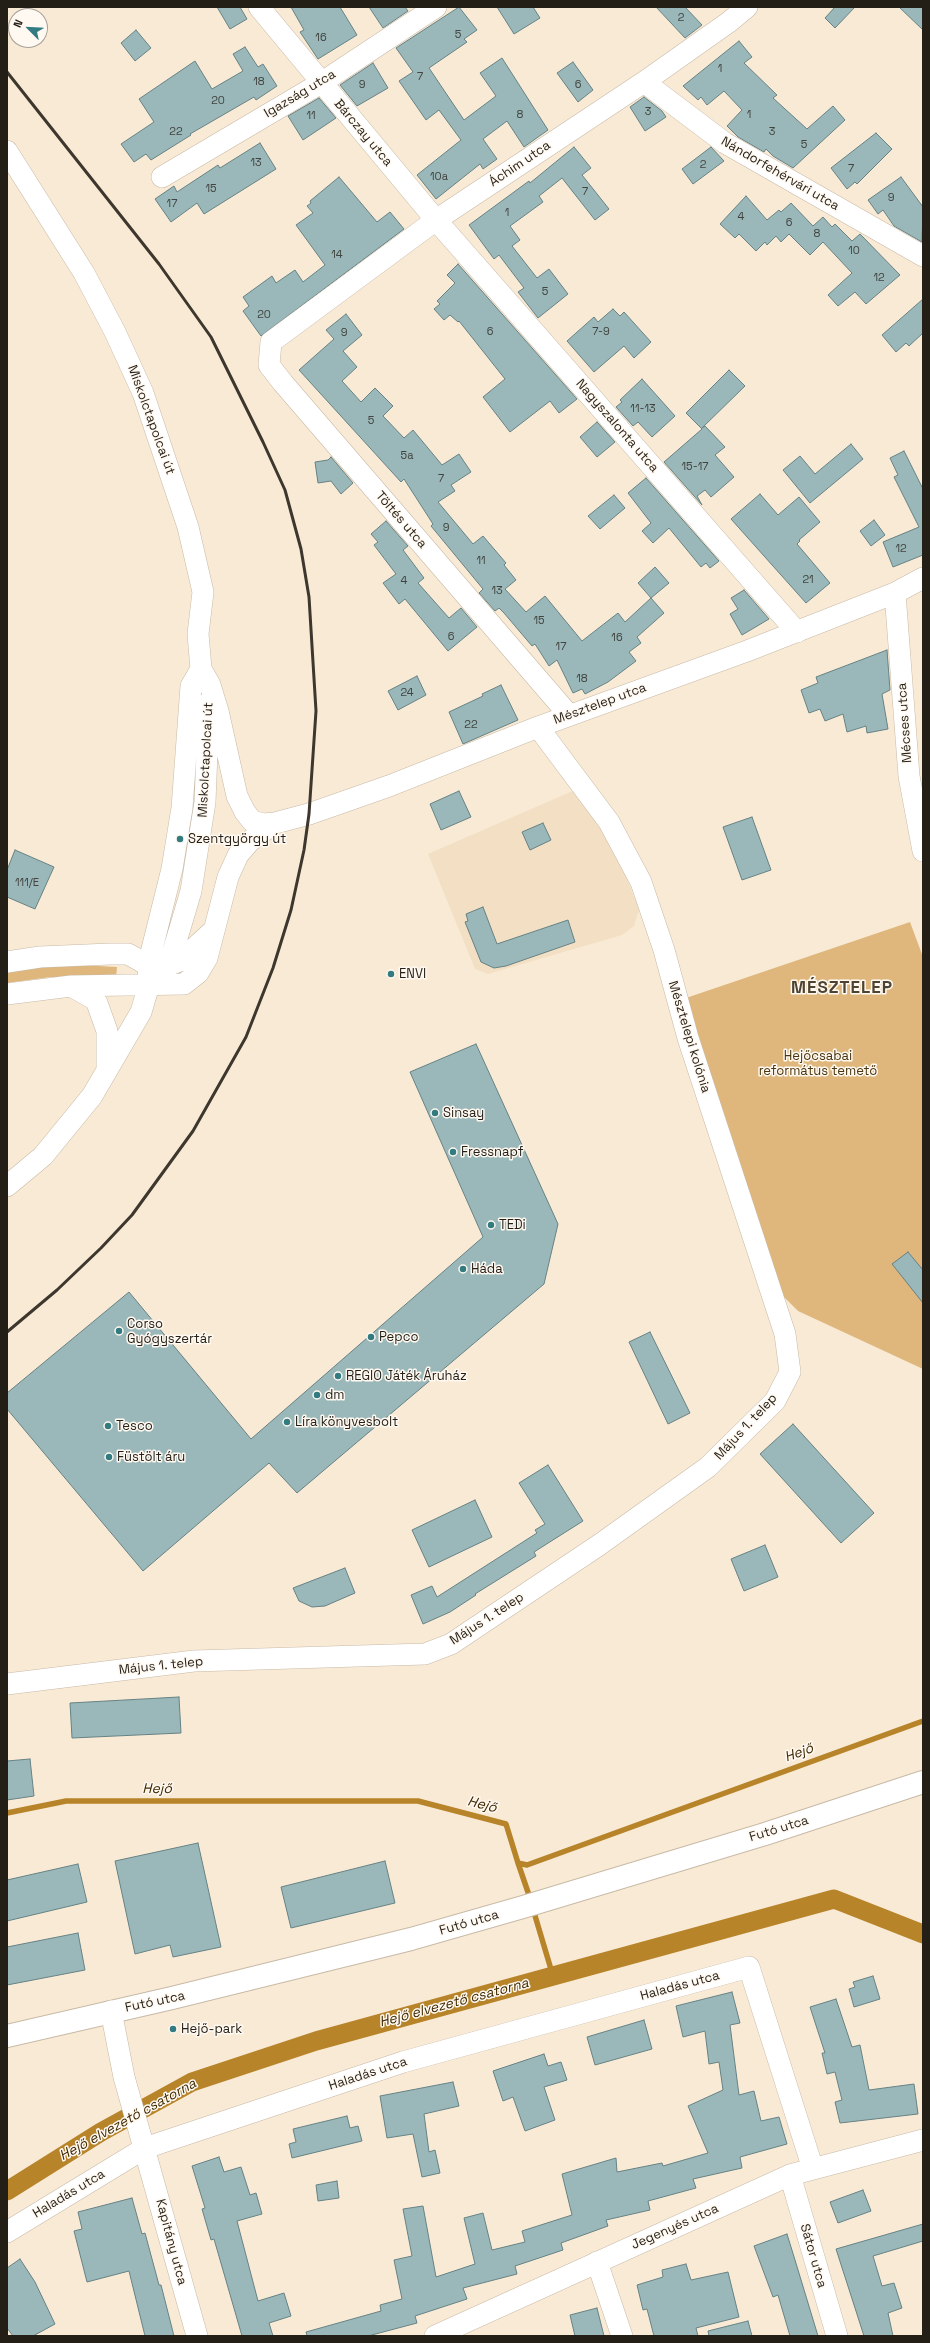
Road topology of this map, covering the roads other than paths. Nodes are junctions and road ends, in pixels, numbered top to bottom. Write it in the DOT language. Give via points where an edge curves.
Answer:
graph roads {
  1 [pos="259,7"];
  2 [pos="436,7"];
  3 [pos="747,7"];
  4 [pos="644,82"];
  5 [pos="321,83"];
  6 [pos="7,151"];
  7 [pos="162,177"];
  8 [pos="436,220"];
  9 [pos="923,256"];
  10 [pos="295,324"];
  11 [pos="923,578"];
  12 [pos="895,593"];
  13 [pos="797,632"];
  14 [pos="205,677"];
  15 [pos="569,715"];
  16 [pos="538,726"];
  17 [pos="275,823"];
  18 [pos="923,851"];
  19 [pos="161,921"];
  20 [pos="214,930"];
  21 [pos="128,954"];
  22 [pos="7,962"];
  23 [pos="148,965"];
  24 [pos="169,965"];
  25 [pos="150,985"];
  26 [pos="71,986"];
  27 [pos="7,994"];
  28 [pos="107,1070"];
  29 [pos="7,1186"];
  30 [pos="790,1372"];
  31 [pos="7,1684"];
  32 [pos="923,1782"];
  33 [pos="111,2011"];
  34 [pos="7,2036"];
  35 [pos="143,2140"];
  36 [pos="923,2140"];
  37 [pos="813,2169"];
  38 [pos="790,2175"];
  39 [pos="7,2232"];
  40 [pos="597,2262"];
  41 [pos="197,2336"];
  42 [pos="435,2336"];
  43 [pos="622,2336"];
  44 [pos="837,2336"];
  1 -- 5 [label="street, Bárczay utca"];
  2 -- 5 [label="street, Igazság utca"];
  3 -- 4 [label="street, Áchim utca"];
  4 -- 8 [label="street, Áchim utca"];
  4 -- 9 [label="street, Nándorfehérvári utca" via="726,144"];
  5 -- 7 [label="street, Igazság utca"];
  5 -- 8 [label="street, Bárczay utca"];
  6 -- 14 [label="street, Miskolctapolcai út" via="84,273 143,393 188,527 203,592 198,634"];
  8 -- 10 [label="street, Áchim utca"];
  8 -- 13 [label="street, Nagyszalonta utca"];
  10 -- 15 [label="street, Töltés utca" via="271,342 269,365"];
  11 -- 12 [label="street, Mésztelep utca"];
  12 -- 13 [label="street, Mésztelep utca"];
  12 -- 18 [label="street, Mécses utca" via="909,776"];
  13 -- 15 [label="street, Mésztelep utca"];
  14 -- 17 [label="street, Mésztelep utca" via="226,736 237,796 252,821"];
  14 -- 19 [label="street, Miskolctapolcai út" via="191,686 182,808"];
  14 -- 24 [label="street, Miskolctapolcai út" via="205,802 199,853 191,891"];
  15 -- 16 [label="street, Mésztelep utca"];
  16 -- 17 [label="street, Mésztelep utca" via="389,786"];
  16 -- 30 [label="street, Mésztelepi kolónia" via="609,822 641,882 664,950 688,1038 785,1334"];
  17 -- 20 [label="street, Mésztelep utca" via="250,841 238,855 228,878"];
  19 -- 21 [label="street"];
  19 -- 23 [label="street, Miskolctapolcai út"];
  20 -- 24 [label="street" via="180,961"];
  20 -- 25 [label="street, Mésztelep utca" via="207,958 198,973 184,984"];
  21 -- 22 [label="street" via="40,957"];
  21 -- 23 [label="street"];
  23 -- 24 [label="street"];
  23 -- 25 [label="street, Miskolctapolcai út"];
  24 -- 25 [label="street, Miskolctapolcai út"];
  25 -- 26 [label="street"];
  25 -- 28 [label="street, Miskolctapolcai út" via="141,1012"];
  26 -- 27 [label="street"];
  26 -- 28 [label="street" via="97,1003 107,1031"];
  28 -- 29 [label="street, Miskolctapolcai út" via="92,1096 67,1128 42,1156"];
  30 -- 31 [label="street, Május 1. telep" via="775,1401 708,1467 599,1545 451,1644 425,1654 194,1661"];
  32 -- 33 [label="main road, Futó utca" via="765,1834 530,1905 299,1967"];
  33 -- 34 [label="main road, Futó utca"];
  33 -- 35 [label="street, Kapitány utca" via="131,2100"];
  35 -- 37 [label="street, Haladás utca" via="403,2062 749,1967"];
  35 -- 39 [label="street, Haladás utca"];
  35 -- 41 [label="street, Kapitány utca"];
  36 -- 37 [label="street, Jegenyés utca"];
  37 -- 38 [label="street, Jegenyés utca"];
  38 -- 40 [label="street, Jegenyés utca"];
  38 -- 44 [label="street, Sátor utca"];
  40 -- 42 [label="street, Jegenyés utca"];
  40 -- 43 [label="street"];
}
